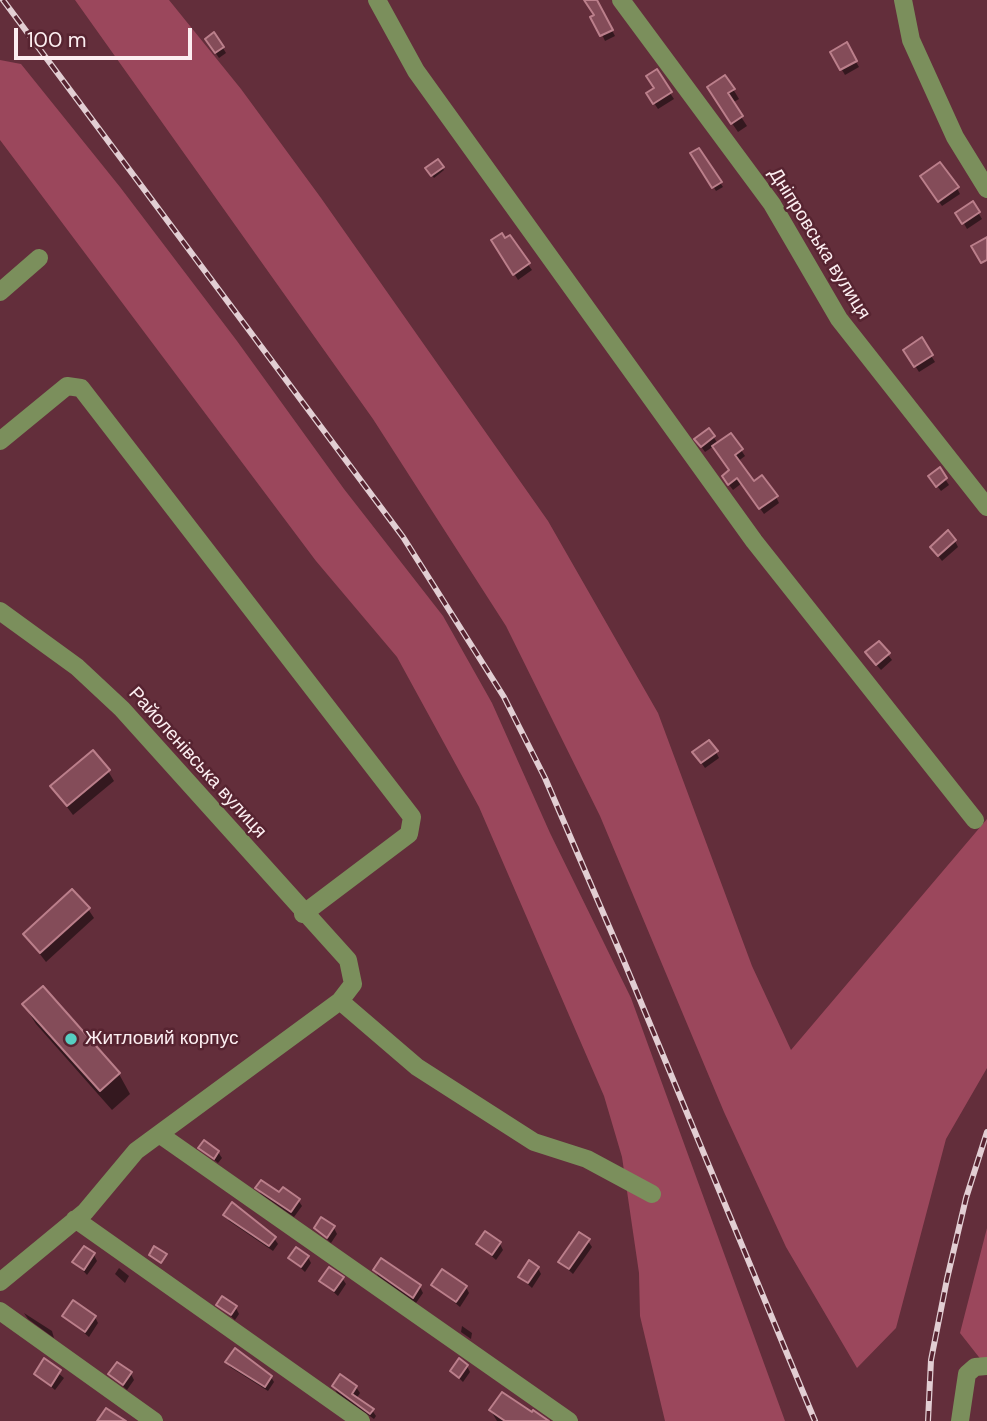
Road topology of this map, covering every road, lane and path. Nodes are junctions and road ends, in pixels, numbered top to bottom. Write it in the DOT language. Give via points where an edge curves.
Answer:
graph roads {
  1 [pos="377,0"];
  2 [pos="621,0"];
  3 [pos="903,0"];
  4 [pos="987,189"];
  5 [pos="39,258"];
  6 [pos="0,292"];
  7 [pos="0,441"];
  8 [pos="987,507"];
  9 [pos="0,611"];
  10 [pos="975,820"];
  11 [pos="303,914"];
  12 [pos="340,1001"];
  13 [pos="159,1134"];
  14 [pos="652,1194"];
  15 [pos="75,1219"];
  16 [pos="0,1282"];
  17 [pos="0,1311"];
  18 [pos="987,1366"];
  19 [pos="154,1421"];
  20 [pos="361,1421"];
  21 [pos="569,1421"];
  22 [pos="960,1421"];
  1 -- 10 [label="street" via="416,71 754,541"];
  2 -- 8 [label="street, Дніпровська вулиця" via="772,204 839,319"];
  3 -- 4 [label="street" via="911,40 955,137"];
  5 -- 6 [label="street"];
  7 -- 11 [label="street" via="67,386 81,388 412,817 409,834"];
  9 -- 11 [label="street, Райоленівська вулиця" via="122,709"];
  11 -- 12 [label="street, Райоленівська вулиця" via="348,960 353,984"];
  12 -- 13 [label="street"];
  12 -- 14 [label="street" via="417,1066 534,1142 587,1159"];
  13 -- 15 [label="street" via="136,1151"];
  13 -- 21 [label="street"];
  15 -- 16 [label="street"];
  15 -- 20 [label="street"];
  17 -- 19 [label="street"];
  18 -- 22 [label="street" via="975,1367 967,1374"];
}
